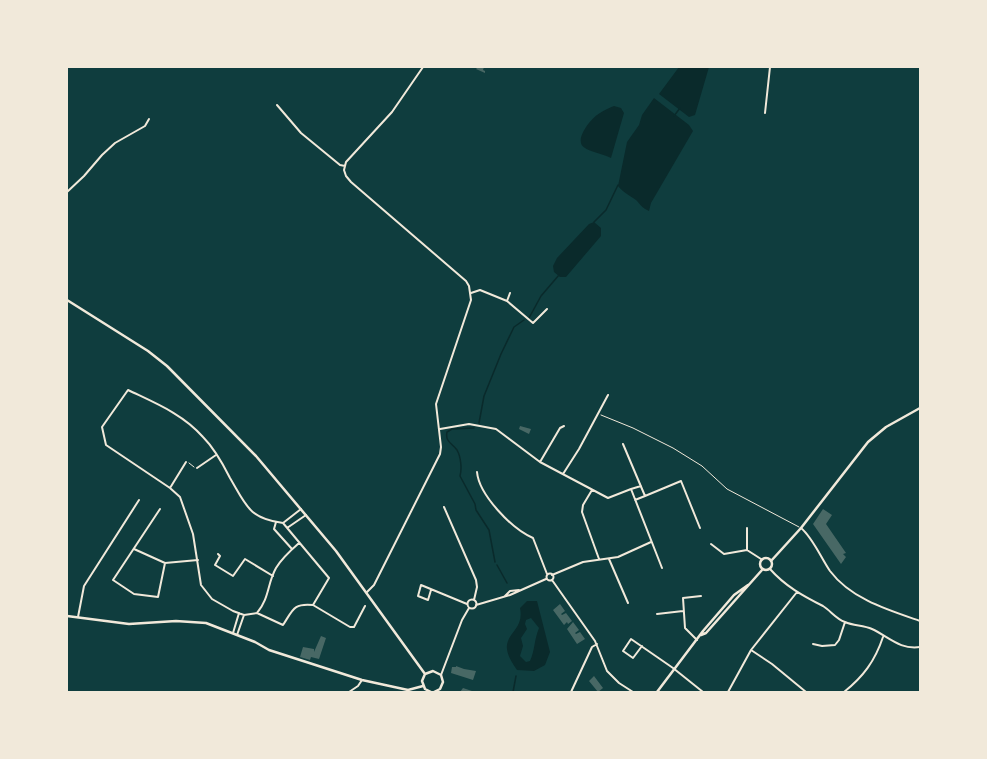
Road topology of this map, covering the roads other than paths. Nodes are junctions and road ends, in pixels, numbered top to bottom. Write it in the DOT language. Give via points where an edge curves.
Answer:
graph roads {
  1 [pos="423,67"];
  2 [pos="770,67"];
  3 [pos="277,105"];
  4 [pos="765,113"];
  5 [pos="149,119"];
  6 [pos="345,166"];
  7 [pos="67,192"];
  8 [pos="510,293"];
  9 [pos="471,294"];
  10 [pos="67,300"];
  11 [pos="507,301"];
  12 [pos="547,309"];
  13 [pos="608,395"];
  14 [pos="920,408"];
  15 [pos="564,426"];
  16 [pos="440,429"];
  17 [pos="623,444"];
  18 [pos="216,455"];
  19 [pos="186,462"];
  20 [pos="540,462"];
  21 [pos="197,468"];
  22 [pos="477,472"];
  23 [pos="563,474"];
  24 [pos="641,486"];
  25 [pos="170,488"];
  26 [pos="592,489"];
  27 [pos="631,490"];
  28 [pos="645,496"];
  29 [pos="139,500"];
  30 [pos="635,500"];
  31 [pos="444,507"];
  32 [pos="160,509"];
  33 [pos="301,509"];
  34 [pos="306,515"];
  35 [pos="276,522"];
  36 [pos="283,523"];
  37 [pos="287,528"];
  38 [pos="700,528"];
  39 [pos="747,528"];
  40 [pos="801,528"];
  41 [pos="651,542"];
  42 [pos="299,543"];
  43 [pos="711,544"];
  44 [pos="134,549"];
  45 [pos="292,549"];
  46 [pos="747,550"];
  47 [pos="218,554"];
  48 [pos="599,559"];
  49 [pos="609,559"];
  50 [pos="762,559"];
  51 [pos="198,560"];
  52 [pos="771,561"];
  53 [pos="165,563"];
  54 [pos="662,568"];
  55 [pos="770,569"];
  56 [pos="762,570"];
  57 [pos="547,574"];
  58 [pos="552,575"];
  59 [pos="273,576"];
  60 [pos="546,579"];
  61 [pos="552,580"];
  62 [pos="431,590"];
  63 [pos="520,590"];
  64 [pos="367,592"];
  65 [pos="796,592"];
  66 [pos="504,596"];
  67 [pos="701,596"];
  68 [pos="474,600"];
  69 [pos="628,603"];
  70 [pos="467,604"];
  71 [pos="313,605"];
  72 [pos="476,605"];
  73 [pos="365,606"];
  74 [pos="469,608"];
  75 [pos="684,610"];
  76 [pos="239,613"];
  77 [pos="257,613"];
  78 [pos="657,614"];
  79 [pos="244,615"];
  80 [pos="67,616"];
  81 [pos="78,617"];
  82 [pos="920,621"];
  83 [pos="846,622"];
  84 [pos="232,633"];
  85 [pos="237,635"];
  86 [pos="883,637"];
  87 [pos="697,640"];
  88 [pos="597,644"];
  89 [pos="813,644"];
  90 [pos="642,646"];
  91 [pos="920,647"];
  92 [pos="751,650"];
  93 [pos="673,668"];
  94 [pos="425,674"];
  95 [pos="441,675"];
  96 [pos="362,680"];
  97 [pos="423,686"];
  98 [pos="440,690"];
  99 [pos="349,692"];
  100 [pos="432,692"];
  101 [pos="443,692"];
  102 [pos="571,692"];
  103 [pos="633,692"];
  104 [pos="657,692"];
  105 [pos="703,692"];
  106 [pos="728,692"];
  107 [pos="806,692"];
  108 [pos="844,692"];
  1 -- 6 [label="street" via="392,112 349,158"];
  2 -- 4 [label="street"];
  3 -- 6 [label="street" via="301,133 340,165"];
  5 -- 7 [label="street" via="145,126 115,143"];
  6 -- 9 [label="street" via="346,176 351,182 466,281"];
  8 -- 11 [label="street"];
  9 -- 11 [label="street" via="480,290"];
  9 -- 16 [label="street" via="469,310 438,395 437,416"];
  10 -- 33 [label="street" via="153,355 178,376 225,423"];
  11 -- 12 [label="street" via="533,323"];
  13 -- 23 [label="street" via="580,449"];
  14 -- 40 [label="street" via="886,427 868,442"];
  15 -- 20 [label="street" via="560,428"];
  16 -- 20 [label="street" via="469,424 496,429"];
  16 -- 64 [label="street" via="441,447 434,469 374,585"];
  17 -- 24 [label="street"];
  18 -- 21 [label="street"];
  18 -- 25 [label="street" via="204,438 180,416 128,390 102,426 106,445"];
  18 -- 35 [label="street" via="244,504 254,514"];
  19 -- 25 [label="street"];
  20 -- 23 [label="street"];
  22 -- 57 [label="street" via="481,487 493,505 533,538"];
  23 -- 26 [label="street"];
  24 -- 27 [label="street"];
  24 -- 28 [label="street"];
  25 -- 51 [label="street" via="180,497 193,534"];
  26 -- 27 [label="street" via="608,498"];
  26 -- 48 [label="street" via="582,512"];
  27 -- 30 [label="street"];
  28 -- 30 [label="street"];
  28 -- 38 [label="street" via="681,481"];
  29 -- 81 [label="street" via="84,586"];
  30 -- 41 [label="street"];
  31 -- 68 [label="street" via="476,580"];
  32 -- 44 [label="street"];
  33 -- 34 [label="street"];
  33 -- 36 [label="street"];
  34 -- 37 [label="street"];
  34 -- 64 [label="street"];
  35 -- 36 [label="street"];
  35 -- 45 [label="street" via="274,529"];
  36 -- 37 [label="street"];
  37 -- 42 [label="street"];
  39 -- 46 [label="street"];
  40 -- 52 [label="street"];
  40 -- 82 [label="street" via="838,580 868,601"];
  41 -- 49 [label="street"];
  41 -- 54 [label="street"];
  42 -- 45 [label="street"];
  42 -- 71 [label="street" via="330,578"];
  43 -- 46 [label="street" via="724,554"];
  44 -- 53 [label="street"];
  44 -- 53 [label="street" via="113,580 134,594 158,597"];
  45 -- 59 [label="street" via="280,561"];
  46 -- 50 [label="street"];
  47 -- 59 [label="street" via="220,556 215,565 233,576 245,559"];
  48 -- 49 [label="street"];
  48 -- 58 [label="street" via="583,562"];
  49 -- 69 [label="street"];
  50 -- 52 [label="street" via="767,558"];
  50 -- 56 [label="street" via="759,564"];
  51 -- 53 [label="street"];
  51 -- 76 [label="street" via="199,577 205,591 220,605"];
  52 -- 55 [label="street"];
  55 -- 56 [label="street"];
  55 -- 65 [label="street"];
  56 -- 87 [label="street" via="731,598"];
  57 -- 58 [label="street"];
  57 -- 60 [label="street"];
  58 -- 61 [label="street"];
  59 -- 77 [label="street" via="263,605"];
  60 -- 61 [label="street"];
  60 -- 63 [label="street"];
  61 -- 88 [label="street"];
  62 -- 62 [label="street" via="421,586 418,596 428,600"];
  62 -- 70 [label="street"];
  63 -- 66 [label="street"];
  63 -- 66 [label="street" via="510,591"];
  64 -- 94 [label="street"];
  65 -- 83 [label="street"];
  65 -- 92 [label="street"];
  66 -- 72 [label="street"];
  67 -- 75 [label="street" via="683,598"];
  68 -- 70 [label="street" via="469,600"];
  68 -- 72 [label="street"];
  70 -- 74 [label="street"];
  71 -- 73 [label="street" via="350,627 354,627"];
  71 -- 77 [label="street" via="297,606 283,625"];
  72 -- 74 [label="street"];
  74 -- 95 [label="street"];
  75 -- 78 [label="street"];
  75 -- 87 [label="street" via="685,628"];
  76 -- 79 [label="street"];
  76 -- 84 [label="street"];
  77 -- 79 [label="street"];
  79 -- 85 [label="street"];
  80 -- 81 [label="street"];
  81 -- 84 [label="street" via="129,624 206,623"];
  83 -- 86 [label="street" via="864,626"];
  83 -- 89 [label="street" via="835,645"];
  84 -- 85 [label="street"];
  85 -- 96 [label="street" via="268,650"];
  86 -- 91 [label="street" via="904,646"];
  86 -- 108 [label="street" via="869,668"];
  87 -- 93 [label="street"];
  88 -- 102 [label="street" via="592,647"];
  88 -- 103 [label="street" via="607,671"];
  90 -- 90 [label="street" via="631,639 623,651 633,658"];
  90 -- 93 [label="street"];
  92 -- 106 [label="street"];
  92 -- 107 [label="street"];
  93 -- 104 [label="street"];
  93 -- 105 [label="street"];
  94 -- 95 [label="street" via="433,671"];
  94 -- 97 [label="street"];
  95 -- 98 [label="street" via="443,682"];
  96 -- 97 [label="street" via="408,690"];
  96 -- 99 [label="street"];
  97 -- 100 [label="street"];
  98 -- 100 [label="street"];
  98 -- 101 [label="street"];
}
